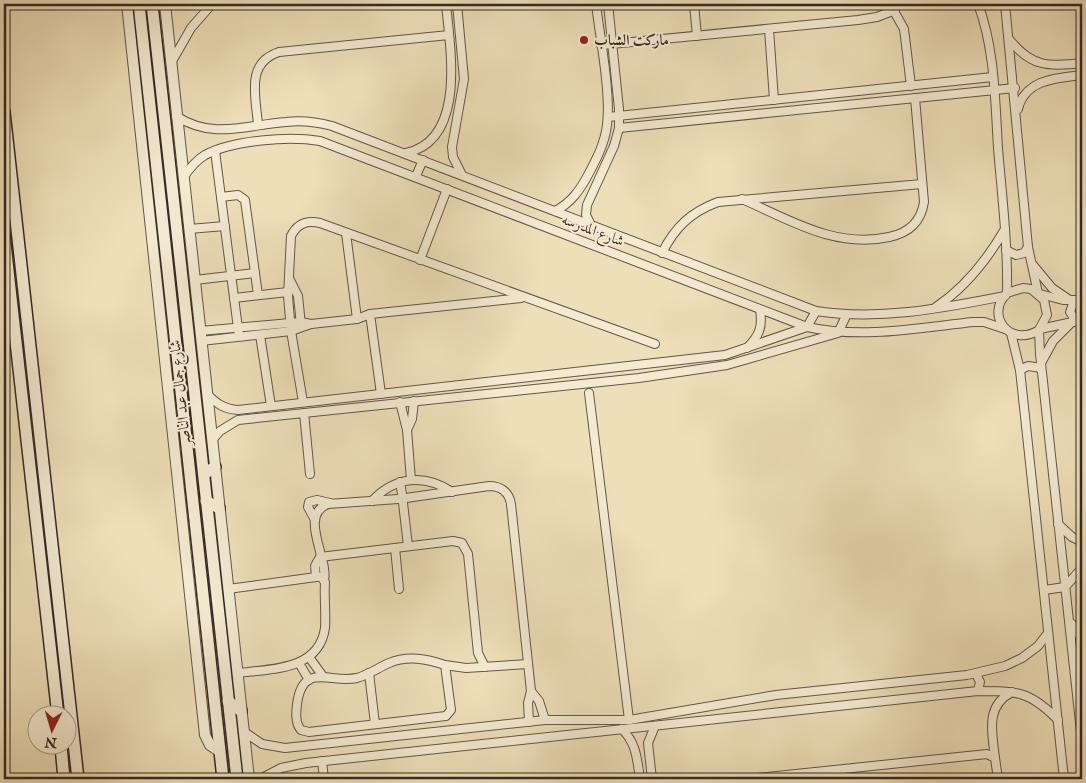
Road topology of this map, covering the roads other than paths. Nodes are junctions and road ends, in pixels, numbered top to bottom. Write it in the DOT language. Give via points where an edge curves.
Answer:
graph roads {
  1 [pos="127,4"];
  2 [pos="139,4"];
  3 [pos="152,4"];
  4 [pos="165,4"];
  5 [pos="170,4"];
  6 [pos="212,4"];
  7 [pos="446,4"];
  8 [pos="457,4"];
  9 [pos="596,4"];
  10 [pos="608,4"];
  11 [pos="694,4"];
  12 [pos="978,4"];
  13 [pos="1005,4"];
  14 [pos="892,7"];
  15 [pos="166,22"];
  16 [pos="769,29"];
  17 [pos="449,35"];
  18 [pos="697,36"];
  19 [pos="1009,40"];
  20 [pos="612,44"];
  21 [pos="601,45"];
  22 [pos="1082,63"];
  23 [pos="170,65"];
  24 [pos="1082,75"];
  25 [pos="993,78"];
  26 [pos="910,86"];
  27 [pos="1015,88"];
  28 [pos="994,90"];
  29 [pos="915,98"];
  30 [pos="774,100"];
  31 [pos="4,112"];
  32 [pos="145,113"];
  33 [pos="620,115"];
  34 [pos="176,116"];
  35 [pos="1017,116"];
  36 [pos="608,117"];
  37 [pos="254,125"];
  38 [pos="619,128"];
  39 [pos="253,143"];
  40 [pos="215,151"];
  41 [pos="406,153"];
  42 [pos="423,160"];
  43 [pos="462,175"];
  44 [pos="416,176"];
  45 [pos="183,178"];
  46 [pos="922,184"];
  47 [pos="448,189"];
  48 [pos="221,197"];
  49 [pos="742,199"];
  50 [pos="555,211"];
  51 [pos="591,225"];
  52 [pos="225,226"];
  53 [pos="1005,229"];
  54 [pos="189,230"];
  55 [pos="346,233"];
  56 [pos="4,235"];
  57 [pos="1028,247"];
  58 [pos="1006,250"];
  59 [pos="662,253"];
  60 [pos="420,260"];
  61 [pos="1030,260"];
  62 [pos="255,273"];
  63 [pos="231,276"];
  64 [pos="195,280"];
  65 [pos="290,280"];
  66 [pos="288,292"];
  67 [pos="1006,294"];
  68 [pos="1039,294"];
  69 [pos="258,295"];
  70 [pos="234,298"];
  71 [pos="524,298"];
  72 [pos="1076,300"];
  73 [pos="934,308"];
  74 [pos="760,310"];
  75 [pos="816,311"];
  76 [pos="370,314"];
  77 [pos="846,316"];
  78 [pos="357,319"];
  79 [pos="1077,321"];
  80 [pos="301,325"];
  81 [pos="290,327"];
  82 [pos="807,327"];
  83 [pos="238,328"];
  84 [pos="1040,330"];
  85 [pos="1008,331"];
  86 [pos="838,333"];
  87 [pos="260,335"];
  88 [pos="201,336"];
  89 [pos="239,336"];
  90 [pos="655,344"];
  91 [pos="746,349"];
  92 [pos="1041,367"];
  93 [pos="1020,370"];
  94 [pos="579,372"];
  95 [pos="581,384"];
  96 [pos="589,393"];
  97 [pos="207,394"];
  98 [pos="382,394"];
  99 [pos="414,401"];
  100 [pos="303,402"];
  101 [pos="400,402"];
  102 [pos="271,406"];
  103 [pos="247,409"];
  104 [pos="304,413"];
  105 [pos="249,419"];
  106 [pos="407,430"];
  107 [pos="212,440"];
  108 [pos="215,467"];
  109 [pos="204,474"];
  110 [pos="310,474"];
  111 [pos="411,480"];
  112 [pos="400,482"];
  113 [pos="452,492"];
  114 [pos="402,498"];
  115 [pos="206,501"];
  116 [pos="372,501"];
  117 [pos="332,504"];
  118 [pos="219,508"];
  119 [pos="315,520"];
  120 [pos="1058,524"];
  121 [pos="1082,542"];
  122 [pos="408,546"];
  123 [pos="394,548"];
  124 [pos="320,557"];
  125 [pos="1082,568"];
  126 [pos="316,577"];
  127 [pos="324,580"];
  128 [pos="1065,587"];
  129 [pos="228,589"];
  130 [pos="399,589"];
  131 [pos="1044,590"];
  132 [pos="1069,617"];
  133 [pos="1048,633"];
  134 [pos="1082,641"];
  135 [pos="478,653"];
  136 [pos="309,657"];
  137 [pos="299,663"];
  138 [pos="528,664"];
  139 [pos="445,665"];
  140 [pos="485,667"];
  141 [pos="473,668"];
  142 [pos="237,673"];
  143 [pos="369,673"];
  144 [pos="976,674"];
  145 [pos="322,676"];
  146 [pos="309,680"];
  147 [pos="531,691"];
  148 [pos="978,691"];
  149 [pos="1013,691"];
  150 [pos="776,695"];
  151 [pos="70,700"];
  152 [pos="56,701"];
  153 [pos="228,701"];
  154 [pos="57,706"];
  155 [pos="70,706"];
  156 [pos="241,711"];
  157 [pos="778,712"];
  158 [pos="1081,713"];
  159 [pos="545,720"];
  160 [pos="630,720"];
  161 [pos="1058,720"];
  162 [pos="529,722"];
  163 [pos="375,724"];
  164 [pos="656,726"];
  165 [pos="455,729"];
  166 [pos="622,729"];
  167 [pos="243,731"];
  168 [pos="1082,741"];
  169 [pos="304,746"];
  170 [pos="458,747"];
  171 [pos="648,749"];
  172 [pos="636,750"];
  173 [pos="62,756"];
  174 [pos="75,756"];
  175 [pos="995,758"];
  176 [pos="322,761"];
  177 [pos="306,763"];
  178 [pos="780,778"];
  179 [pos="64,779"];
  180 [pos="78,779"];
  181 [pos="223,779"];
  182 [pos="237,779"];
  183 [pos="249,779"];
  184 [pos="260,779"];
  185 [pos="324,779"];
  186 [pos="640,779"];
  187 [pos="652,779"];
  188 [pos="748,779"];
  189 [pos="998,779"];
  190 [pos="1064,779"];
  1 -- 32 [label="street"];
  2 -- 32 [label="main road, شارع جمال عبد الناصر"];
  3 -- 109 [label="main road, شارع جمال عبد الناصر"];
  4 -- 15 [label="street"];
  5 -- 15 [label="street"];
  6 -- 23 [label="street" via="190,28"];
  7 -- 17 [label="street"];
  8 -- 43 [label="street" via="464,79 452,147"];
  9 -- 21 [label="street"];
  10 -- 20 [label="street"];
  11 -- 18 [label="street"];
  12 -- 25 [label="street" via="987,35"];
  13 -- 19 [label="street"];
  14 -- 16 [label="street" via="868,18"];
  14 -- 26 [label="street" via="905,34"];
  15 -- 23 [label="street"];
  16 -- 18 [label="street"];
  16 -- 30 [label="street"];
  17 -- 37 [label="street" via="270,55 258,66 255,75"];
  17 -- 41 [label="street" via="452,82 437,134 424,147"];
  18 -- 20 [label="street"];
  19 -- 22 [label="street" via="1024,56 1042,64"];
  19 -- 27 [label="street"];
  20 -- 21 [label="street"];
  20 -- 33 [label="street"];
  21 -- 36 [label="street"];
  23 -- 34 [label="street"];
  24 -- 35 [label="street" via="1055,78 1034,87 1019,105"];
  25 -- 26 [label="street"];
  25 -- 28 [label="street"];
  26 -- 30 [label="street"];
  27 -- 28 [label="street"];
  27 -- 35 [label="street"];
  28 -- 29 [label="street"];
  28 -- 53 [label="street"];
  29 -- 38 [label="street"];
  29 -- 46 [label="street"];
  30 -- 33 [label="street"];
  31 -- 151 [label="main road"];
  32 -- 181 [label="main road, شارع جمال عبد الناصر" via="184,477"];
  33 -- 36 [label="street"];
  33 -- 38 [label="street"];
  34 -- 37 [label="street, شارع المدرسه" via="207,130"];
  34 -- 45 [label="street"];
  35 -- 57 [label="street"];
  36 -- 50 [label="street" via="603,141 586,178 573,198"];
  37 -- 39 [label="street"];
  37 -- 41 [label="street, شارع المدرسه" via="297,121 318,123"];
  38 -- 51 [label="street" via="587,205 586,215"];
  39 -- 40 [label="street, شارع المدرسه"];
  39 -- 44 [label="street, شارع المدرسه" via="296,138 320,141"];
  40 -- 45 [label="street, شارع المدرسه" via="196,161"];
  40 -- 48 [label="street"];
  41 -- 42 [label="street, شارع المدرسه"];
  42 -- 43 [label="street, شارع المدرسه"];
  42 -- 44 [label="street"];
  43 -- 50 [label="street, شارع المدرسه"];
  44 -- 47 [label="street, شارع المدرسه"];
  45 -- 54 [label="street"];
  46 -- 49 [label="street"];
  46 -- 49 [label="street" via="923,210 915,224 900,235 862,241 823,235"];
  47 -- 60 [label="street"];
  47 -- 74 [label="street, شارع المدرسه"];
  48 -- 52 [label="street"];
  48 -- 62 [label="street" via="238,195 245,200"];
  49 -- 59 [label="street" via="718,202 693,214 674,231"];
  50 -- 51 [label="street, شارع المدرسه"];
  51 -- 59 [label="street, شارع المدرسه"];
  52 -- 54 [label="street"];
  52 -- 63 [label="street"];
  53 -- 58 [label="street"];
  53 -- 73 [label="street" via="976,272"];
  54 -- 64 [label="street"];
  55 -- 60 [label="street"];
  55 -- 65 [label="street" via="313,221 299,225 291,236 288,251"];
  55 -- 78 [label="street"];
  56 -- 152 [label="main road"];
  57 -- 58 [label="street" via="1020,254"];
  57 -- 61 [label="street"];
  58 -- 67 [label="street"];
  59 -- 75 [label="street, شارع المدرسه"];
  60 -- 71 [label="street"];
  61 -- 68 [label="street"];
  61 -- 72 [label="street" via="1044,280"];
  62 -- 63 [label="street"];
  62 -- 69 [label="street"];
  63 -- 64 [label="street"];
  63 -- 70 [label="street"];
  64 -- 88 [label="street"];
  65 -- 66 [label="street"];
  65 -- 80 [label="street" via="298,296"];
  66 -- 69 [label="street"];
  66 -- 81 [label="street"];
  67 -- 68 [label="street" via="1023,288"];
  67 -- 73 [label="street, شارع المدرسه"];
  67 -- 85 [label="street" via="999,316"];
  68 -- 72 [label="street"];
  68 -- 84 [label="street" via="1047,308 1045,323"];
  69 -- 70 [label="street"];
  70 -- 83 [label="street"];
  71 -- 76 [label="street"];
  71 -- 90 [label="street"];
  72 -- 79 [label="street" via="1070,312"];
  73 -- 77 [label="street, شارع المدرسه"];
  74 -- 82 [label="street, شارع المدرسه"];
  74 -- 91 [label="street" via="760,333"];
  75 -- 77 [label="street, شارع المدرسه"];
  75 -- 82 [label="street"];
  76 -- 78 [label="street"];
  76 -- 98 [label="street"];
  77 -- 86 [label="street"];
  78 -- 80 [label="street"];
  79 -- 84 [label="street"];
  79 -- 92 [label="street" via="1053,341"];
  80 -- 81 [label="street"];
  81 -- 83 [label="street"];
  81 -- 87 [label="street"];
  81 -- 100 [label="street"];
  82 -- 86 [label="street, شارع المدرسه"];
  82 -- 91 [label="street"];
  83 -- 88 [label="street"];
  83 -- 89 [label="street"];
  84 -- 85 [label="street" via="1026,336"];
  84 -- 92 [label="street"];
  85 -- 86 [label="street, شارع المدرسه" via="984,322 973,322"];
  85 -- 93 [label="street"];
  86 -- 95 [label="street" via="727,365"];
  87 -- 89 [label="street"];
  87 -- 102 [label="street"];
  88 -- 89 [label="street"];
  88 -- 97 [label="street"];
  91 -- 94 [label="street" via="725,355"];
  92 -- 93 [label="street" via="1028,366"];
  92 -- 120 [label="street"];
  93 -- 131 [label="street"];
  94 -- 95 [label="street"];
  94 -- 98 [label="street"];
  95 -- 99 [label="street"];
  96 -- 160 [label="street"];
  97 -- 103 [label="street" via="227,410"];
  97 -- 107 [label="street"];
  98 -- 100 [label="street"];
  99 -- 101 [label="street"];
  99 -- 106 [label="street"];
  100 -- 102 [label="street"];
  101 -- 104 [label="street"];
  101 -- 106 [label="street"];
  102 -- 103 [label="street"];
  103 -- 105 [label="street"];
  104 -- 105 [label="street"];
  104 -- 110 [label="street"];
  105 -- 107 [label="street" via="230,424"];
  106 -- 111 [label="street"];
  107 -- 108 [label="street"];
  108 -- 109 [label="main road"];
  108 -- 118 [label="street"];
  109 -- 115 [label="main road, شارع جمال عبد الناصر"];
  111 -- 112 [label="street"];
  111 -- 113 [label="street" via="433,482"];
  112 -- 114 [label="street"];
  112 -- 116 [label="street" via="385,489"];
  113 -- 114 [label="street"];
  113 -- 138 [label="street" via="494,486 504,490 510,499"];
  114 -- 116 [label="street"];
  114 -- 122 [label="street"];
  115 -- 118 [label="main road"];
  115 -- 153 [label="main road, شارع جمال عبد الناصر"];
  116 -- 117 [label="street"];
  117 -- 119 [label="street" via="320,508"];
  117 -- 119 [label="street" via="311,500 308,507"];
  118 -- 129 [label="street"];
  119 -- 124 [label="street"];
  120 -- 121 [label="street"];
  120 -- 128 [label="street"];
  122 -- 123 [label="street"];
  122 -- 135 [label="street" via="453,541 465,546"];
  123 -- 124 [label="street"];
  123 -- 130 [label="street"];
  124 -- 126 [label="street" via="315,566"];
  124 -- 127 [label="street" via="324,564"];
  125 -- 128 [label="street"];
  126 -- 127 [label="street"];
  126 -- 129 [label="street"];
  127 -- 136 [label="street" via="324,629 319,644"];
  128 -- 131 [label="street"];
  128 -- 132 [label="street"];
  129 -- 142 [label="street"];
  131 -- 133 [label="street"];
  132 -- 134 [label="street"];
  132 -- 158 [label="street"];
  133 -- 144 [label="street" via="1022,658"];
  133 -- 161 [label="street"];
  135 -- 140 [label="street"];
  135 -- 141 [label="street"];
  136 -- 137 [label="street"];
  136 -- 145 [label="street"];
  137 -- 142 [label="street"];
  137 -- 146 [label="street"];
  138 -- 140 [label="street"];
  138 -- 147 [label="street"];
  139 -- 141 [label="street"];
  139 -- 143 [label="street" via="411,658"];
  139 -- 163 [label="street" via="451,710 448,715"];
  140 -- 141 [label="street"];
  142 -- 156 [label="street"];
  143 -- 145 [label="street" via="347,679"];
  143 -- 163 [label="street"];
  144 -- 148 [label="street" via="980,682"];
  144 -- 150 [label="street"];
  145 -- 146 [label="street"];
  146 -- 163 [label="street" via="300,691 297,707 301,730 309,732"];
  147 -- 159 [label="street" via="539,701"];
  147 -- 162 [label="street"];
  148 -- 149 [label="street"];
  148 -- 157 [label="street"];
  149 -- 161 [label="street" via="1036,700"];
  149 -- 175 [label="street" via="997,704 991,718"];
  150 -- 157 [label="street"];
  150 -- 160 [label="street"];
  151 -- 152 [label="main road" via="64,706"];
  151 -- 155 [label="main road"];
  152 -- 154 [label="main road"];
  153 -- 156 [label="main road"];
  153 -- 182 [label="main road, شارع جمال عبد الناصر"];
  156 -- 167 [label="street"];
  157 -- 164 [label="street"];
  158 -- 168 [label="street"];
  159 -- 160 [label="street"];
  159 -- 162 [label="street"];
  161 -- 190 [label="street"];
  162 -- 165 [label="street"];
  164 -- 166 [label="street"];
  164 -- 171 [label="street"];
  165 -- 169 [label="street"];
  165 -- 170 [label="street"];
  166 -- 170 [label="street"];
  166 -- 172 [label="street"];
  167 -- 169 [label="street" via="252,739 274,747"];
  167 -- 183 [label="street"];
  169 -- 177 [label="street" via="299,756"];
  170 -- 176 [label="street"];
  171 -- 172 [label="street" via="643,746"];
  171 -- 187 [label="street"];
  172 -- 186 [label="street"];
  173 -- 179 [label="main road"];
  174 -- 180 [label="main road"];
  175 -- 178 [label="street" via="981,754"];
  175 -- 189 [label="street"];
  176 -- 177 [label="street"];
  176 -- 185 [label="street"];
  177 -- 184 [label="street" via="282,768"];
  178 -- 188 [label="street"];
}
